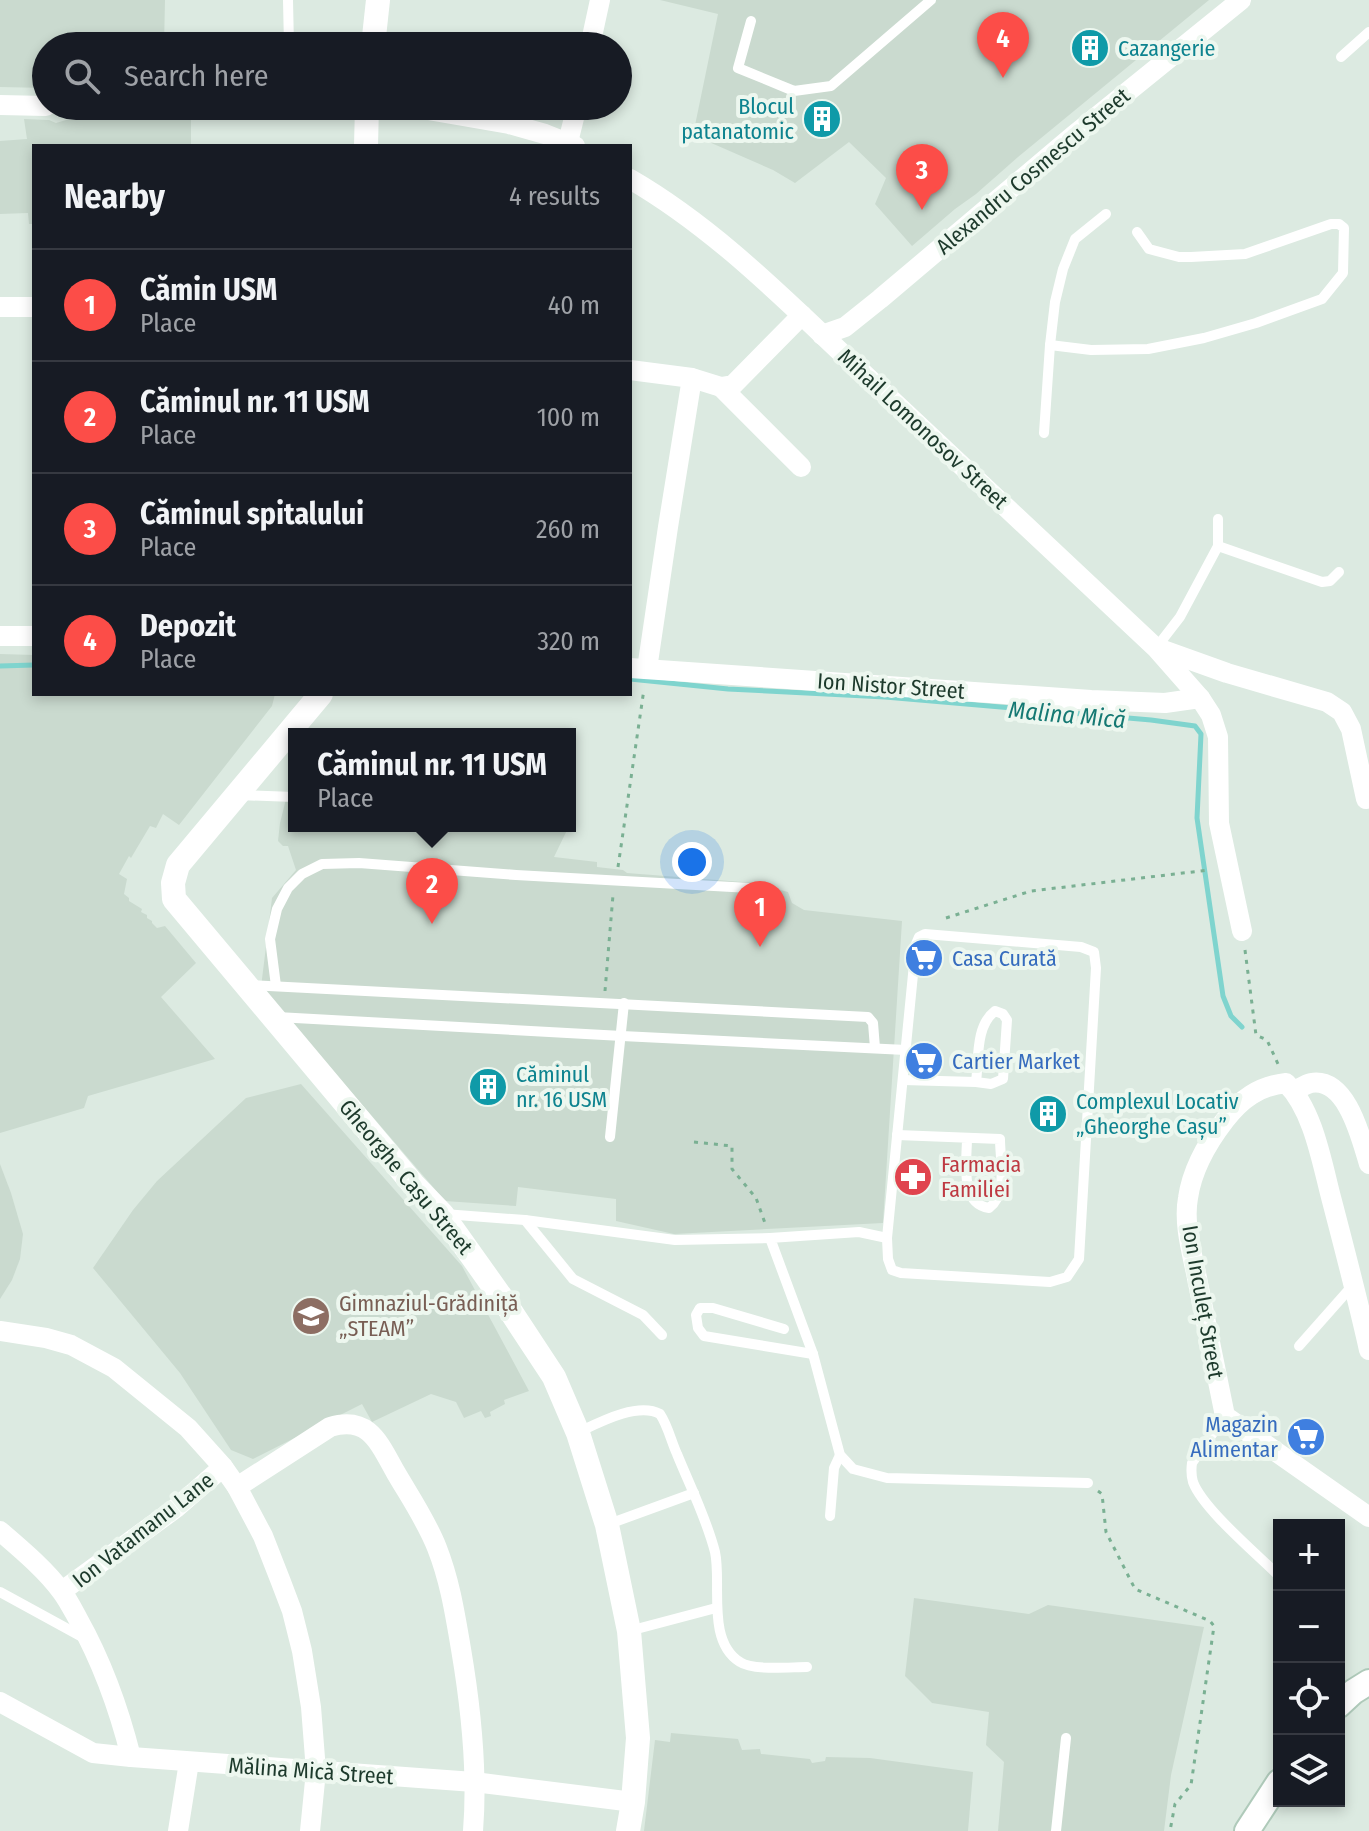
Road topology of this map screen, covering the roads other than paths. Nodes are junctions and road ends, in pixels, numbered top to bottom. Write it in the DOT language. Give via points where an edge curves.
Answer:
graph roads {
  1 [pos="288,0"];
  2 [pos="378,0"];
  3 [pos="600,0"];
  4 [pos="931,0"];
  5 [pos="1241,0"];
  6 [pos="751,21"];
  7 [pos="289,32"];
  8 [pos="375,32"];
  9 [pos="593,32"];
  10 [pos="1369,32"];
  11 [pos="1341,57"];
  12 [pos="0,105"];
  13 [pos="32,106"];
  14 [pos="367,120"];
  15 [pos="488,120"];
  16 [pos="575,120"];
  17 [pos="366,144"];
  18 [pos="571,144"];
  19 [pos="632,180"];
  20 [pos="1106,214"];
  21 [pos="1137,232"];
  22 [pos="0,307"];
  23 [pos="32,307"];
  24 [pos="802,315"];
  25 [pos="822,335"];
  26 [pos="1050,345"];
  27 [pos="632,370"];
  28 [pos="692,378"];
  29 [pos="721,387"];
  30 [pos="1044,433"];
  31 [pos="801,467"];
  32 [pos="1218,519"];
  33 [pos="1218,546"];
  34 [pos="1339,572"];
  35 [pos="2,632"];
  36 [pos="32,636"];
  37 [pos="1156,648"];
  38 [pos="638,669"];
  39 [pos="319,696"];
  40 [pos="1200,698"];
  41 [pos="292,728"];
  42 [pos="288,733"];
  43 [pos="236,795"];
  44 [pos="288,797"];
  45 [pos="1366,799"];
  46 [pos="750,888"];
  47 [pos="1242,931"];
  48 [pos="245,984"];
  49 [pos="276,986"];
  50 [pos="624,1003"];
  51 [pos="271,1016"];
  52 [pos="622,1036"];
  53 [pos="875,1048"];
  54 [pos="906,1050"];
  55 [pos="903,1080"];
  56 [pos="976,1082"];
  57 [pos="1290,1087"];
  58 [pos="897,1135"];
  59 [pos="610,1137"];
  60 [pos="967,1138"];
  61 [pos="1369,1164"];
  62 [pos="442,1214"];
  63 [pos="525,1220"];
  64 [pos="770,1238"];
  65 [pos="887,1238"];
  66 [pos="1354,1284"];
  67 [pos="784,1329"];
  68 [pos="0,1331"];
  69 [pos="662,1335"];
  70 [pos="1299,1346"];
  71 [pos="1369,1350"];
  72 [pos="813,1354"];
  73 [pos="1225,1416"];
  74 [pos="578,1433"];
  75 [pos="840,1455"];
  76 [pos="223,1467"];
  77 [pos="1088,1483"];
  78 [pos="237,1487"];
  79 [pos="694,1493"];
  80 [pos="830,1516"];
  81 [pos="1369,1517"];
  82 [pos="607,1525"];
  83 [pos="0,1531"];
  84 [pos="1273,1570"];
  85 [pos="62,1591"];
  86 [pos="0,1592"];
  87 [pos="716,1608"];
  88 [pos="629,1631"];
  89 [pos="89,1641"];
  90 [pos="807,1667"];
  91 [pos="1369,1682"];
  92 [pos="1345,1699"];
  93 [pos="0,1702"];
  94 [pos="1066,1738"];
  95 [pos="131,1757"];
  96 [pos="189,1762"];
  97 [pos="316,1771"];
  98 [pos="474,1782"];
  99 [pos="1273,1791"];
  100 [pos="633,1802"];
  101 [pos="178,1831"];
  102 [pos="310,1831"];
  103 [pos="473,1831"];
  104 [pos="628,1831"];
  105 [pos="1056,1831"];
  106 [pos="1247,1831"];
  1 -- 7 [label="lane"];
  2 -- 8 [label="street"];
  3 -- 9 [label="street"];
  4 -- 6 [label="lane" via="831,86 794,91 738,68"];
  5 -- 25 [label="street, Alexandru Cosmescu Street" via="845,327"];
  10 -- 11 [label="lane"];
  12 -- 13 [label="street"];
  14 -- 17 [label="street"];
  15 -- 18 [label="street"];
  16 -- 18 [label="street"];
  19 -- 24 [label="street, Mihail Lomonosov Street" via="734,253"];
  20 -- 26 [label="lane" via="1075,239 1055,302"];
  21 -- 26 [label="lane" via="1149,249 1191,257 1245,254 1339,224 1344,228 1343,273 1322,299 1204,338 1148,349"];
  22 -- 23 [label="street"];
  24 -- 25 [label="street, Mihail Lomonosov Street"];
  24 -- 29 [label="street" via="733,385"];
  25 -- 37 [label="street, Mihail Lomonosov Street"];
  26 -- 30 [label="lane"];
  27 -- 28 [label="street"];
  28 -- 29 [label="street"];
  28 -- 38 [label="street"];
  29 -- 31 [label="street"];
  32 -- 33 [label="lane"];
  33 -- 34 [label="lane" via="1322,582"];
  33 -- 37 [label="lane" via="1180,617"];
  35 -- 36 [label="street"];
  37 -- 40 [label="street, Mihail Lomonosov Street"];
  37 -- 45 [label="street" via="1327,702 1342,712 1351,729"];
  38 -- 40 [label="street, Ion Nistor Street" via="1091,700 1165,703"];
  39 -- 41 [label="street, Gheorghe Cașu Street"];
  40 -- 47 [label="street, Mihail Lomonosov Street" via="1218,737 1219,823"];
  42 -- 43 [label="street, Gheorghe Cașu Street"];
  43 -- 44 [label="lane"];
  43 -- 48 [label="street, Gheorghe Cașu Street" via="178,865 173,883 174,899"];
  46 -- 49 [label="lane" via="322,864 302,874 277,909 270,939"];
  48 -- 49 [label="lane"];
  48 -- 51 [label="street, Gheorghe Cașu Street"];
  49 -- 50 [label="lane"];
  50 -- 52 [label="lane"];
  50 -- 53 [label="lane" via="868,1017"];
  51 -- 52 [label="lane"];
  51 -- 62 [label="street, Gheorghe Cașu Street"];
  52 -- 53 [label="lane"];
  52 -- 59 [label="lane"];
  53 -- 54 [label="lane"];
  54 -- 55 [label="lane"];
  54 -- 65 [label="lane" via="919,937 1094,952 1079,1259 1073,1269 1067,1277 1050,1282 901,1273 892,1270"];
  55 -- 56 [label="lane"];
  55 -- 58 [label="lane"];
  56 -- 56 [label="lane" via="1003,1079 1007,1020 995,1011 981,1029"];
  57 -- 61 [label="street, Ion Inculeț Street" via="1326,1083 1339,1092"];
  57 -- 66 [label="street" via="1316,1140"];
  57 -- 73 [label="street, Ion Inculeț Street" via="1273,1084 1234,1109 1203,1154 1188,1197 1191,1246"];
  58 -- 60 [label="lane"];
  58 -- 65 [label="lane"];
  60 -- 60 [label="lane" via="967,1188 981,1207 989,1208 1001,1187 1000,1139"];
  62 -- 63 [label="lane"];
  62 -- 74 [label="street, Gheorghe Cașu Street" via="554,1377"];
  63 -- 64 [label="lane" via="675,1240"];
  63 -- 69 [label="lane" via="573,1279 643,1315"];
  64 -- 65 [label="lane" via="859,1232"];
  64 -- 72 [label="lane"];
  66 -- 70 [label="lane"];
  66 -- 71 [label="street"];
  67 -- 72 [label="lane" via="713,1308 700,1308 696,1315 704,1336"];
  68 -- 76 [label="street" via="71,1345 114,1368 188,1428"];
  72 -- 75 [label="lane"];
  73 -- 81 [label="street"];
  73 -- 84 [label="lane" via="1192,1463 1193,1484"];
  74 -- 79 [label="lane" via="618,1415 655,1411"];
  74 -- 82 [label="street, Gheorghe Cașu Street"];
  75 -- 77 [label="lane" via="853,1469 887,1478"];
  75 -- 80 [label="lane"];
  76 -- 78 [label="street"];
  76 -- 85 [label="street, Ion Vatamanu Lane"];
  78 -- 97 [label="street" via="292,1611 311,1707"];
  78 -- 98 [label="street" via="330,1427 357,1424 368,1431 417,1508 451,1590 471,1714"];
  79 -- 82 [label="lane"];
  79 -- 87 [label="lane" via="716,1556"];
  82 -- 88 [label="street, Gheorghe Cașu Street"];
  83 -- 85 [label="street"];
  85 -- 89 [label="street"];
  86 -- 89 [label="lane"];
  87 -- 88 [label="lane"];
  87 -- 90 [label="lane" via="721,1635 740,1663"];
  88 -- 100 [label="street, Gheorghe Cașu Street" via="638,1738"];
  89 -- 95 [label="street" via="122,1719"];
  91 -- 92 [label="street"];
  93 -- 95 [label="street, Mălina Mică Street" via="93,1753"];
  94 -- 105 [label="lane"];
  95 -- 96 [label="street, Mălina Mică Street"];
  96 -- 97 [label="street, Mălina Mică Street"];
  96 -- 101 [label="street"];
  97 -- 98 [label="street, Mălina Mică Street"];
  97 -- 102 [label="street"];
  98 -- 100 [label="street, Mălina Mică Street"];
  98 -- 103 [label="street"];
  99 -- 106 [label="street"];
  100 -- 104 [label="street, Gheorghe Cașu Street"];
}
